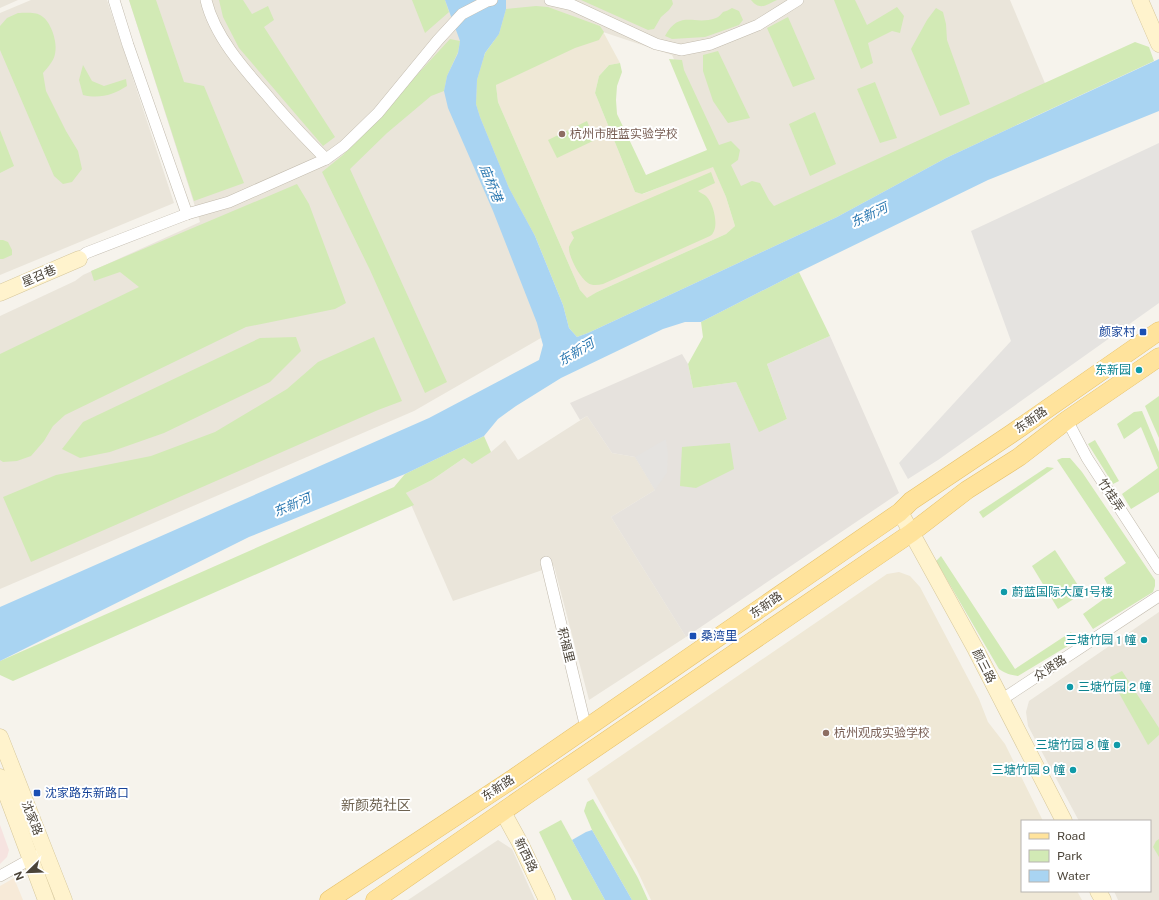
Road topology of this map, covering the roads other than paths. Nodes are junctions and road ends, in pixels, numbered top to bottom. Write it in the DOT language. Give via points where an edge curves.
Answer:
graph roads {
  1 [pos="114,0"];
  2 [pos="206,0"];
  3 [pos="492,0"];
  4 [pos="550,0"];
  5 [pos="798,0"];
  6 [pos="1140,0"];
  7 [pos="1151,0"];
  8 [pos="1159,18"];
  9 [pos="1158,43"];
  10 [pos="326,159"];
  11 [pos="187,214"];
  12 [pos="79,260"];
  13 [pos="0,293"];
  14 [pos="1159,331"];
  15 [pos="1159,357"];
  16 [pos="1067,420"];
  17 [pos="900,512"];
  18 [pos="911,533"];
  19 [pos="546,562"];
  20 [pos="1159,569"];
  21 [pos="1159,596"];
  22 [pos="1002,700"];
  23 [pos="586,728"];
  24 [pos="0,737"];
  25 [pos="0,777"];
  26 [pos="503,812"];
  27 [pos="1063,820"];
  28 [pos="46,852"];
  29 [pos="31,859"];
  30 [pos="0,876"];
  31 [pos="46,900"];
  32 [pos="64,900"];
  33 [pos="329,900"];
  34 [pos="376,900"];
  35 [pos="547,900"];
  1 -- 11 [label="street"];
  2 -- 10 [label="street" via="222,37 246,72"];
  3 -- 10 [label="street" via="462,14 378,113 344,146"];
  4 -- 5 [label="street" via="572,5 656,44 681,50 718,42 758,25"];
  6 -- 9 [label="street"];
  7 -- 8 [label="street"];
  10 -- 11 [label="street" via="229,202"];
  11 -- 12 [label="street" via="86,253"];
  12 -- 13 [label="street, 星召巷"];
  14 -- 17 [label="main road, 东新路" via="911,501"];
  15 -- 16 [label="main road, 东新路"];
  16 -- 18 [label="main road, 东新路"];
  16 -- 20 [label="street, 竹桂弄" via="1087,458"];
  17 -- 18 [label="street, 颜三路"];
  17 -- 23 [label="main road, 东新路"];
  18 -- 22 [label="street, 颜三路"];
  18 -- 26 [label="main road, 东新路"];
  19 -- 23 [label="street, 积福里"];
  21 -- 22 [label="street, 众贤路"];
  22 -- 27 [label="street, 颜三路"];
  23 -- 33 [label="main road, 东新路"];
  24 -- 28 [label="street, 沈家路"];
  25 -- 29 [label="street, 沈家路"];
  26 -- 34 [label="main road, 东新路"];
  26 -- 35 [label="street, 新西路"];
  28 -- 29 [label="street"];
  28 -- 32 [label="street, 沈家路"];
  29 -- 30 [label="street"];
  29 -- 31 [label="street, 沈家路"];
}
